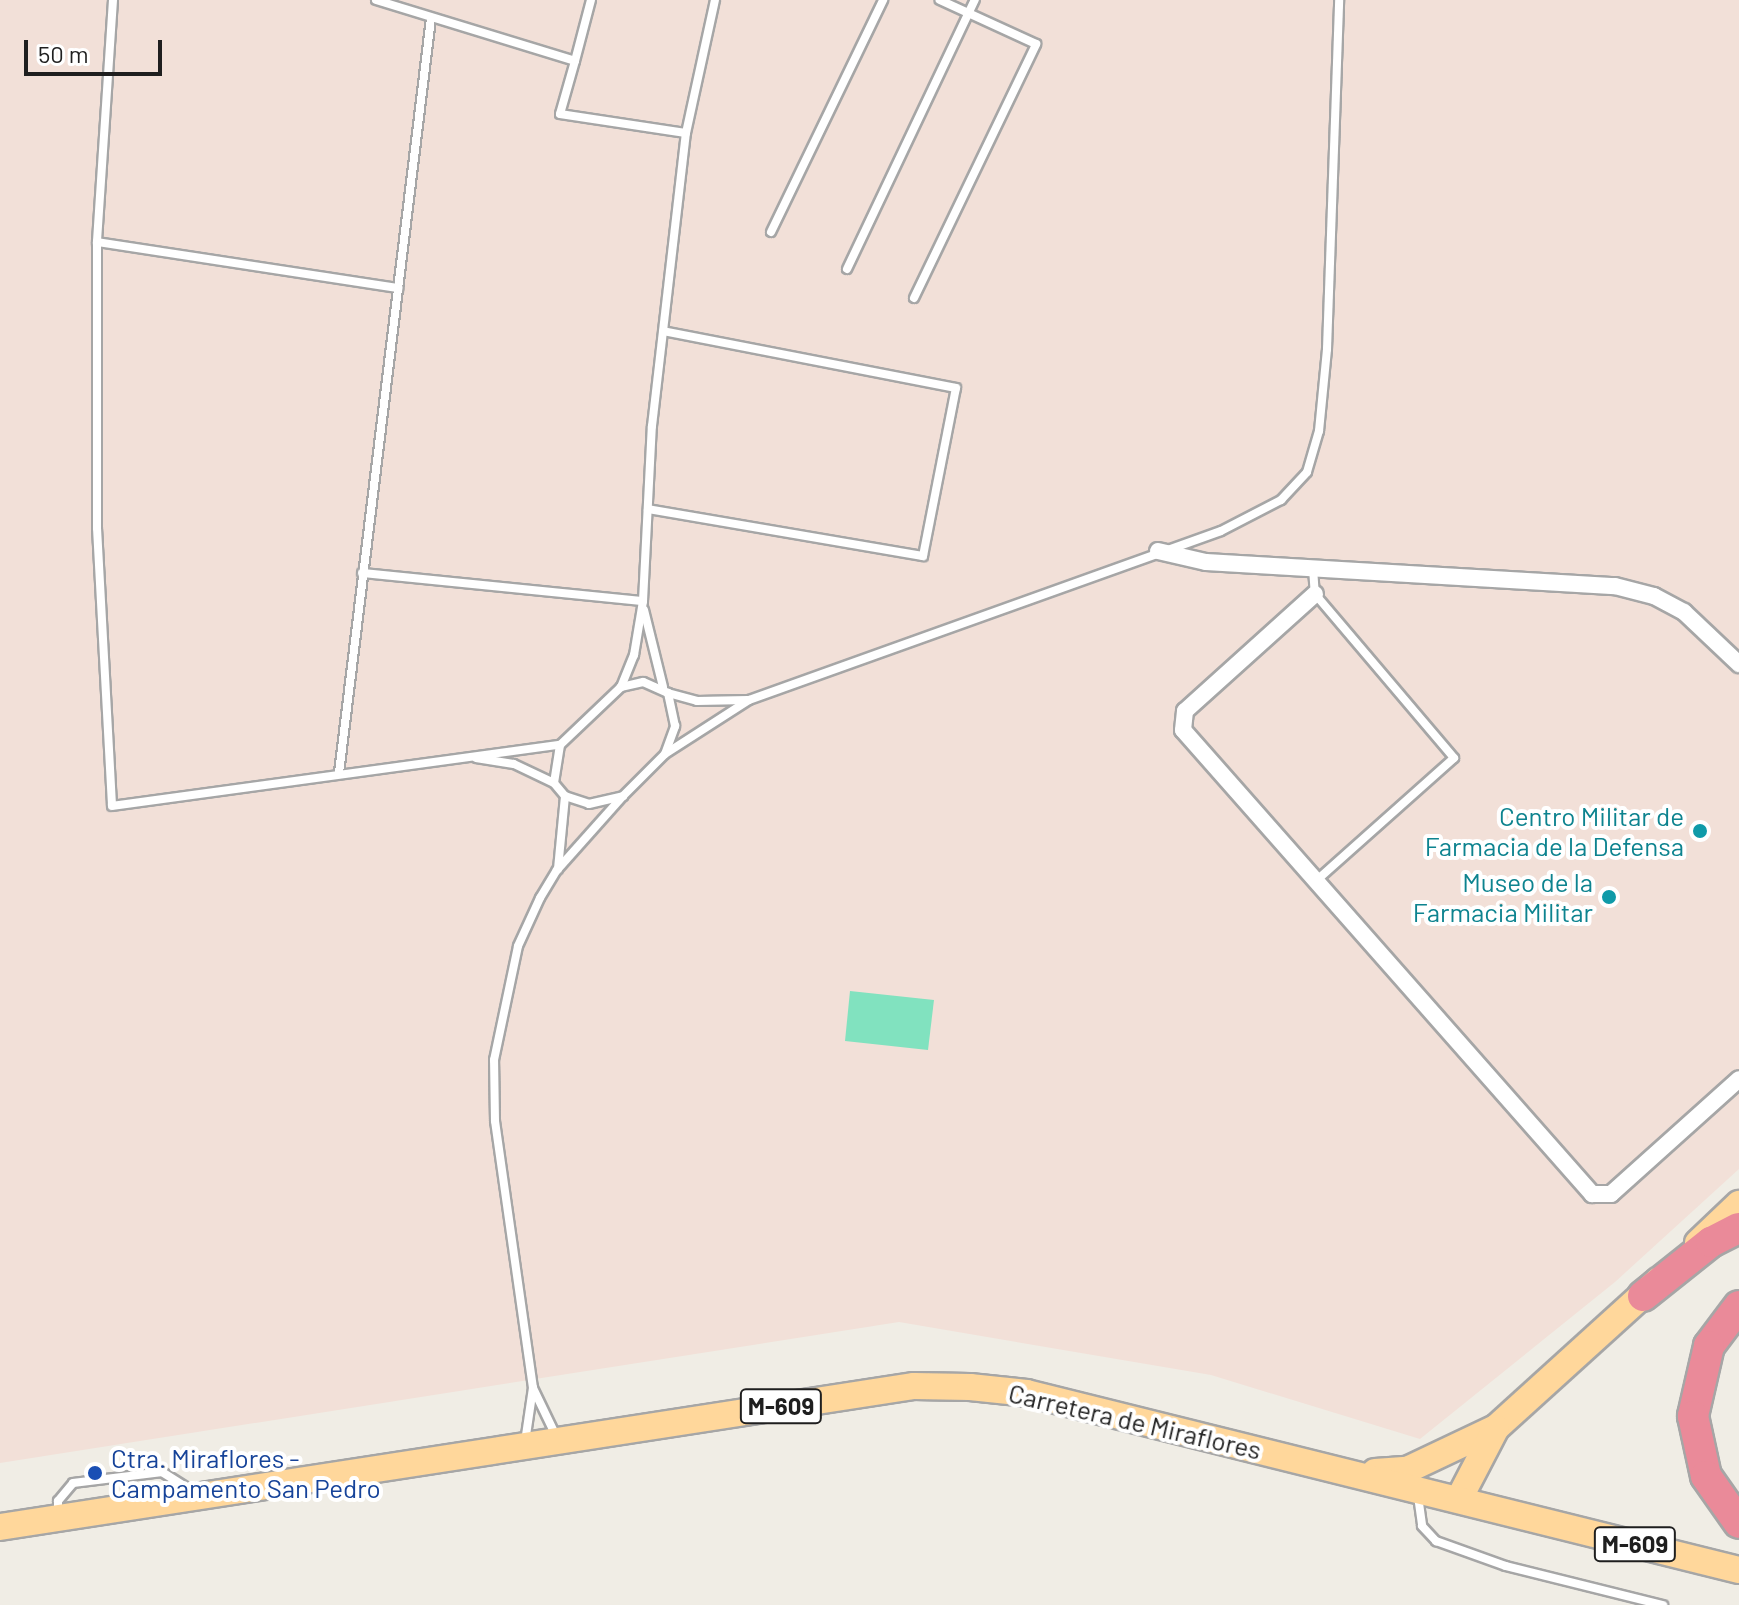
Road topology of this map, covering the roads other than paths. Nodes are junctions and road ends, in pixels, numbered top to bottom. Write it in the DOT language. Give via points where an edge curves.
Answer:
graph roads {
  1 [pos="113,0"];
  2 [pos="376,0"];
  3 [pos="591,0"];
  4 [pos="715,0"];
  5 [pos="883,0"];
  6 [pos="940,0"];
  7 [pos="975,0"];
  8 [pos="1339,0"];
  9 [pos="968,14"];
  10 [pos="431,18"];
  11 [pos="575,61"];
  12 [pos="686,133"];
  13 [pos="771,232"];
  14 [pos="97,242"];
  15 [pos="847,269"];
  16 [pos="399,288"];
  17 [pos="914,298"];
  18 [pos="663,331"];
  19 [pos="648,509"];
  20 [pos="1158,551"];
  21 [pos="1313,567"];
  22 [pos="362,573"];
  23 [pos="1315,594"];
  24 [pos="643,601"];
  25 [pos="1739,664"];
  26 [pos="621,687"];
  27 [pos="666,690"];
  28 [pos="749,700"];
  29 [pos="560,745"];
  30 [pos="665,754"];
  31 [pos="463,755"];
  32 [pos="339,773"];
  33 [pos="554,783"];
  34 [pos="565,796"];
  35 [pos="623,796"];
  36 [pos="557,870"];
  37 [pos="1316,881"];
  38 [pos="1739,1079"];
  39 [pos="1739,1204"];
  40 [pos="1739,1228"];
  41 [pos="1643,1296"];
  42 [pos="1739,1306"];
  43 [pos="533,1388"];
  44 [pos="1496,1428"];
  45 [pos="558,1438"];
  46 [pos="525,1443"];
  47 [pos="1465,1446"];
  48 [pos="1357,1474"];
  49 [pos="1475,1475"];
  50 [pos="1417,1489"];
  51 [pos="1459,1499"];
  52 [pos="1531,1518"];
  53 [pos="1739,1523"];
  54 [pos="0,1527"];
  55 [pos="1739,1570"];
  56 [pos="1663,1605"];
  1 -- 14 [label="lane"];
  2 -- 10 [label="lane"];
  3 -- 11 [label="lane"];
  4 -- 12 [label="lane"];
  5 -- 13 [label="lane"];
  6 -- 9 [label="lane"];
  7 -- 9 [label="lane"];
  8 -- 20 [label="lane" via="1327,349 1319,431 1307,472 1281,500 1221,531"];
  9 -- 15 [label="lane"];
  9 -- 17 [label="lane" via="1036,44"];
  10 -- 11 [label="lane"];
  10 -- 16 [label="lane"];
  11 -- 12 [label="lane" via="560,114"];
  12 -- 18 [label="lane"];
  14 -- 16 [label="lane"];
  14 -- 32 [label="lane" via="97,528 112,806"];
  16 -- 22 [label="lane"];
  18 -- 19 [label="lane"];
  18 -- 19 [label="lane" via="956,388 923,556"];
  19 -- 24 [label="lane"];
  20 -- 21 [label="street" via="1206,562"];
  20 -- 28 [label="lane"];
  21 -- 23 [label="lane"];
  21 -- 25 [label="street" via="1615,586 1654,596 1684,612"];
  22 -- 24 [label="lane"];
  22 -- 32 [label="lane"];
  23 -- 37 [label="street" via="1185,711 1183,730"];
  23 -- 37 [label="lane" via="1454,758"];
  24 -- 26 [label="lane" via="634,655"];
  24 -- 27 [label="lane" via="651,654"];
  26 -- 27 [label="lane" via="643,682"];
  26 -- 29 [label="lane"];
  27 -- 28 [label="lane" via="697,701"];
  27 -- 30 [label="lane" via="675,726"];
  28 -- 30 [label="lane"];
  29 -- 31 [label="lane"];
  29 -- 33 [label="lane"];
  30 -- 35 [label="lane"];
  31 -- 32 [label="lane"];
  31 -- 33 [label="lane" via="514,764"];
  33 -- 34 [label="lane"];
  34 -- 35 [label="lane" via="589,804"];
  34 -- 36 [label="lane"];
  35 -- 36 [label="lane"];
  36 -- 43 [label="lane" via="518,946 494,1060 495,1121"];
  37 -- 38 [label="street" via="1592,1194 1611,1194"];
  39 -- 41 [label="main road"];
  40 -- 41 [label="highway" via="1711,1242"];
  41 -- 44 [label="main road"];
  42 -- 53 [label="highway" via="1709,1346 1693,1416 1706,1476"];
  43 -- 45 [label="lane"];
  43 -- 46 [label="lane"];
  44 -- 47 [label="main road"];
  44 -- 49 [label="main road"];
  45 -- 46 [label="main road, Carretera de Miraflores / M-609"];
  45 -- 48 [label="main road, Carretera de Miraflores / M-609" via="914,1386 970,1387 1027,1393"];
  46 -- 54 [label="main road, Carretera de Miraflores / M-609"];
  47 -- 48 [label="main road" via="1407,1470"];
  47 -- 51 [label="main road" via="1453,1475"];
  48 -- 50 [label="main road, Carretera de Miraflores / M-609"];
  49 -- 51 [label="main road"];
  49 -- 52 [label="main road" via="1481,1486"];
  50 -- 51 [label="main road, Carretera de Miraflores / M-609"];
  50 -- 56 [label="lane" via="1422,1526 1436,1541 1506,1566"];
  51 -- 52 [label="main road, Carretera de Miraflores / M-609"];
  52 -- 55 [label="main road, Carretera de Miraflores / M-609"];
}
